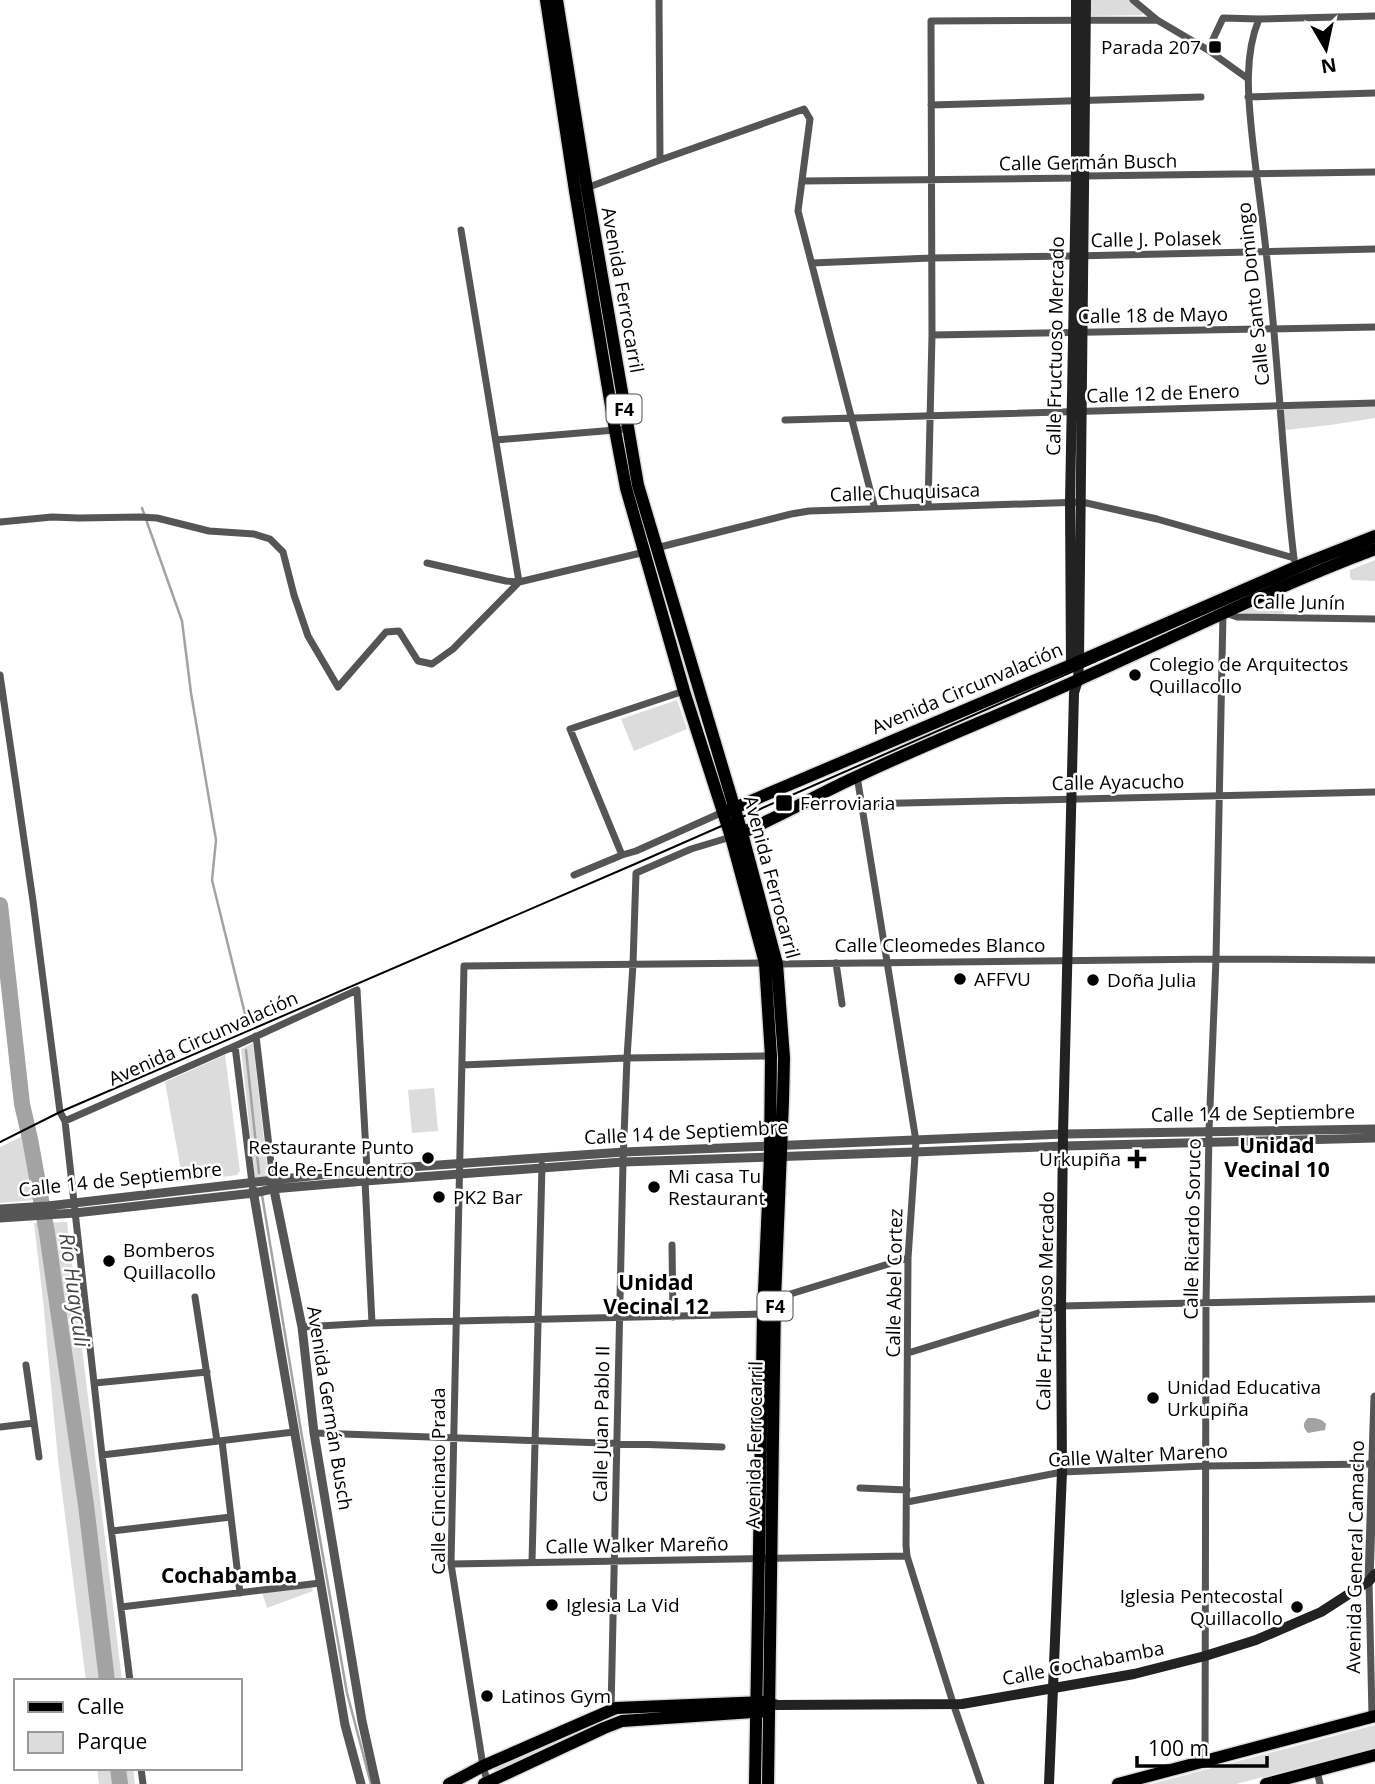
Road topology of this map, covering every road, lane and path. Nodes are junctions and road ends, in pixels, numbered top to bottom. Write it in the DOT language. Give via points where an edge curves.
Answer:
graph roads {
  1 [pos="546,0"];
  2 [pos="557,0"];
  3 [pos="659,0"];
  4 [pos="1076,0"];
  5 [pos="1086,0"];
  6 [pos="1133,0"];
  7 [pos="1375,16"];
  8 [pos="1259,19"];
  9 [pos="1157,20"];
  10 [pos="1080,21"];
  11 [pos="1208,50"];
  12 [pos="1247,78"];
  13 [pos="1375,93"];
  14 [pos="1201,97"];
  15 [pos="1248,97"];
  16 [pos="1080,101"];
  17 [pos="931,105"];
  18 [pos="660,160"];
  19 [pos="1375,172"];
  20 [pos="1256,174"];
  21 [pos="1080,177"];
  22 [pos="802,181"];
  23 [pos="931,181"];
  24 [pos="581,190"];
  25 [pos="460,230"];
  26 [pos="1375,249"];
  27 [pos="1266,252"];
  28 [pos="1079,256"];
  29 [pos="931,258"];
  30 [pos="812,263"];
  31 [pos="1375,327"];
  32 [pos="1273,328"];
  33 [pos="1078,333"];
  34 [pos="932,335"];
  35 [pos="1375,403"];
  36 [pos="1281,405"];
  37 [pos="1077,411"];
  38 [pos="930,416"];
  39 [pos="851,418"];
  40 [pos="785,420"];
  41 [pos="621,429"];
  42 [pos="496,440"];
  43 [pos="1076,502"];
  44 [pos="928,507"];
  45 [pos="875,509"];
  46 [pos="0,522"];
  47 [pos="1375,536"];
  48 [pos="1375,549"];
  49 [pos="651,550"];
  50 [pos="427,563"];
  51 [pos="1295,563"];
  52 [pos="519,582"];
  53 [pos="1223,612"];
  54 [pos="1375,619"];
  55 [pos="1074,675"];
  56 [pos="0,676"];
  57 [pos="684,691"];
  58 [pos="857,776"];
  59 [pos="1375,792"];
  60 [pos="1219,795"];
  61 [pos="1072,799"];
  62 [pos="862,804"];
  63 [pos="729,810"];
  64 [pos="737,835"];
  65 [pos="622,855"];
  66 [pos="636,873"];
  67 [pos="574,875"];
  68 [pos="1216,960"];
  69 [pos="1375,960"];
  70 [pos="1069,961"];
  71 [pos="887,962"];
  72 [pos="771,963"];
  73 [pos="836,963"];
  74 [pos="633,964"];
  75 [pos="464,966"];
  76 [pos="842,1004"];
  77 [pos="256,1036"];
  78 [pos="235,1046"];
  79 [pos="771,1056"];
  80 [pos="627,1058"];
  81 [pos="462,1065"];
  82 [pos="65,1121"];
  83 [pos="1375,1129"];
  84 [pos="1209,1131"];
  85 [pos="1375,1138"];
  86 [pos="1064,1140"];
  87 [pos="916,1141"];
  88 [pos="1209,1142"];
  89 [pos="776,1151"];
  90 [pos="915,1152"];
  91 [pos="624,1156"];
  92 [pos="542,1157"];
  93 [pos="460,1164"];
  94 [pos="542,1168"];
  95 [pos="367,1170"];
  96 [pos="460,1175"];
  97 [pos="365,1181"];
  98 [pos="273,1184"];
  99 [pos="253,1188"];
  100 [pos="74,1208"];
  101 [pos="0,1209"];
  102 [pos="43,1211"];
  103 [pos="0,1218"];
  104 [pos="672,1245"];
  105 [pos="908,1258"];
  106 [pos="195,1297"];
  107 [pos="769,1299"];
  108 [pos="1375,1299"];
  109 [pos="1206,1304"];
  110 [pos="1061,1306"];
  111 [pos="769,1314"];
  112 [pos="673,1317"];
  113 [pos="620,1318"];
  114 [pos="538,1320"];
  115 [pos="456,1322"];
  116 [pos="372,1323"];
  117 [pos="302,1327"];
  118 [pos="908,1353"];
  119 [pos="26,1365"];
  120 [pos="207,1372"];
  121 [pos="95,1383"];
  122 [pos="1375,1397"];
  123 [pos="34,1423"];
  124 [pos="0,1427"];
  125 [pos="294,1432"];
  126 [pos="314,1433"];
  127 [pos="452,1438"];
  128 [pos="219,1441"];
  129 [pos="535,1441"];
  130 [pos="616,1443"];
  131 [pos="722,1447"];
  132 [pos="102,1455"];
  133 [pos="39,1457"];
  134 [pos="1374,1464"];
  135 [pos="1206,1466"];
  136 [pos="1062,1472"];
  137 [pos="860,1488"];
  138 [pos="907,1490"];
  139 [pos="907,1502"];
  140 [pos="231,1517"];
  141 [pos="112,1531"];
  142 [pos="907,1556"];
  143 [pos="614,1560"];
  144 [pos="765,1560"];
  145 [pos="532,1562"];
  146 [pos="451,1563"];
  147 [pos="1373,1578"];
  148 [pos="320,1583"];
  149 [pos="240,1593"];
  150 [pos="121,1607"];
  151 [pos="1205,1656"];
  152 [pos="130,1679"];
  153 [pos="1054,1688"];
  154 [pos="953,1703"];
  155 [pos="765,1706"];
  156 [pos="610,1710"];
  157 [pos="1373,1716"];
  158 [pos="615,1723"];
  159 [pos="1375,1755"];
  160 [pos="1205,1762"];
  161 [pos="483,1766"];
  162 [pos="1319,1777"];
  163 [pos="487,1783"];
  164 [pos="361,1784"];
  165 [pos="376,1784"];
  166 [pos="449,1784"];
  167 [pos="755,1784"];
  168 [pos="768,1784"];
  169 [pos="981,1784"];
  170 [pos="1049,1784"];
  171 [pos="1118,1784"];
  172 [pos="1266,1784"];
  1 -- 24 [label="main road, Avenida Ferrocarril / F4"];
  2 -- 24 [label="main road, Avenida Ferrocarril / F4"];
  3 -- 18 [label="street"];
  4 -- 10 [label="main road, Calle Fructuoso Mercado"];
  5 -- 10 [label="main road, Calle Fructuoso Mercado"];
  6 -- 9 [label="street"];
  7 -- 8 [label="street"];
  8 -- 11 [label="street" via="1223,18"];
  8 -- 12 [label="street, Calle Santo Domingo"];
  9 -- 10 [label="street"];
  9 -- 11 [label="street"];
  10 -- 16 [label="main road, Calle Fructuoso Mercado"];
  10 -- 17 [label="street" via="931,20"];
  11 -- 12 [label="street"];
  12 -- 15 [label="street, Calle Santo Domingo"];
  13 -- 15 [label="street"];
  14 -- 16 [label="street"];
  15 -- 20 [label="street, Calle Santo Domingo"];
  16 -- 17 [label="street"];
  16 -- 21 [label="main road, Calle Fructuoso Mercado"];
  17 -- 23 [label="street"];
  18 -- 22 [label="street" via="804,109 810,119"];
  18 -- 24 [label="street"];
  19 -- 20 [label="street, Calle Germán Busch"];
  20 -- 21 [label="street, Calle Germán Busch"];
  20 -- 27 [label="street, Calle Santo Domingo"];
  21 -- 23 [label="street, Calle Germán Busch"];
  21 -- 28 [label="main road, Calle Fructuoso Mercado"];
  22 -- 23 [label="street, Calle Germán Busch"];
  22 -- 30 [label="street" via="798,211"];
  23 -- 29 [label="street"];
  24 -- 41 [label="main road, Avenida Ferrocarril / F4"];
  25 -- 42 [label="street"];
  26 -- 27 [label="street, Calle J. Polasek"];
  27 -- 28 [label="street, Calle J. Polasek"];
  27 -- 32 [label="street, Calle Santo Domingo"];
  28 -- 29 [label="street, Calle J. Polasek"];
  28 -- 33 [label="main road, Calle Fructuoso Mercado"];
  29 -- 30 [label="street, Calle J. Polasek"];
  29 -- 34 [label="street"];
  30 -- 39 [label="street"];
  31 -- 32 [label="street, Calle 18 de Mayo"];
  32 -- 33 [label="street, Calle 18 de Mayo"];
  32 -- 36 [label="street, Calle Santo Domingo"];
  33 -- 34 [label="street, Calle 18 de Mayo"];
  33 -- 37 [label="main road, Calle Fructuoso Mercado"];
  34 -- 38 [label="street"];
  35 -- 36 [label="street, Calle 12 de Enero"];
  36 -- 37 [label="street, Calle 12 de Enero"];
  36 -- 51 [label="street, Calle Santo Domingo"];
  37 -- 38 [label="street, Calle 12 de Enero"];
  37 -- 43 [label="main road, Calle Fructuoso Mercado"];
  38 -- 39 [label="street, Calle 12 de Enero"];
  38 -- 44 [label="street"];
  39 -- 40 [label="street, Calle 12 de Enero"];
  39 -- 45 [label="street"];
  41 -- 42 [label="street"];
  41 -- 49 [label="main road, Avenida Ferrocarril / F4" via="626,488"];
  42 -- 52 [label="street"];
  43 -- 44 [label="street, Calle Chuquisaca"];
  43 -- 51 [label="street, Calle Chuquisaca" via="1157,520"];
  43 -- 55 [label="main road, Calle Fructuoso Mercado"];
  44 -- 45 [label="street, Calle Chuquisaca"];
  45 -- 49 [label="street, Calle Chuquisaca" via="791,514"];
  46 -- 52 [label="street" via="52,517 157,518 270,539 283,552 308,636 338,687 386,632 399,631 418,661 432,663 453,649"];
  47 -- 51 [label="main road, Avenida Circunvalación"];
  48 -- 53 [label="main road, Avenida Circunvalación"];
  49 -- 52 [label="street, Calle Chuquisaca"];
  49 -- 57 [label="main road, Avenida Ferrocarril / F4"];
  49 -- 63 [label="main road, Avenida Ferrocarril / F4"];
  50 -- 52 [label="street"];
  51 -- 55 [label="main road, Avenida Circunvalación"];
  53 -- 54 [label="street, Calle Junín" via="1237,617"];
  53 -- 55 [label="main road, Avenida Circunvalación"];
  53 -- 60 [label="street, Calle Ricardo Soruco"];
  55 -- 58 [label="main road, Avenida Circunvalación"];
  55 -- 61 [label="main road, Calle Fructuoso Mercado"];
  55 -- 63 [label="main road, Avenida Circunvalación"];
  56 -- 82 [label="street" via="60,1112"];
  57 -- 63 [label="main road, Avenida Ferrocarril / F4"];
  57 -- 65 [label="street" via="570,729"];
  58 -- 62 [label="street, Calle Abel Cortez"];
  58 -- 64 [label="main road, Avenida Circunvalación"];
  59 -- 60 [label="street, Calle Ayacucho"];
  60 -- 61 [label="street, Calle Ayacucho"];
  60 -- 68 [label="street, Calle Ricardo Soruco"];
  61 -- 62 [label="street, Calle Ayacucho"];
  61 -- 70 [label="main road, Calle Fructuoso Mercado"];
  62 -- 71 [label="street, Calle Abel Cortez"];
  63 -- 64 [label="main road, Avenida Ferrocarril / F4"];
  63 -- 65 [label="street, Avenida Circunvalación"];
  64 -- 66 [label="street, Avenida Circunvalación"];
  64 -- 72 [label="main road, Avenida Ferrocarril / F4"];
  65 -- 67 [label="street, Avenida Circunvalación"];
  66 -- 74 [label="street, Calle Juan Pablo II"];
  68 -- 69 [label="street, Calle Cleomedes Blanco"];
  68 -- 70 [label="street, Calle Cleomedes Blanco"];
  68 -- 84 [label="street, Calle Ricardo Soruco"];
  70 -- 71 [label="street, Calle Cleomedes Blanco"];
  70 -- 86 [label="main road, Calle Fructuoso Mercado"];
  71 -- 73 [label="street, Calle Cleomedes Blanco"];
  71 -- 87 [label="street, Calle Abel Cortez"];
  72 -- 73 [label="street, Calle Cleomedes Blanco"];
  72 -- 74 [label="street, Calle Cleomedes Blanco"];
  72 -- 79 [label="main road, Avenida Ferrocarril / F4"];
  72 -- 89 [label="main road, Avenida Ferrocarril / F4" via="784,1058"];
  73 -- 76 [label="street"];
  74 -- 75 [label="street, Calle Cleomedes Blanco"];
  74 -- 80 [label="street, Calle Juan Pablo II"];
  75 -- 81 [label="street, Calle Cincinato Prada"];
  77 -- 78 [label="street, Avenida Circunvalación"];
  77 -- 95 [label="street, Avenida Circunvalación" via="357,990"];
  77 -- 98 [label="street, Avenida Germán Busch"];
  78 -- 82 [label="street, Avenida Circunvalación"];
  78 -- 99 [label="street, Avenida Germán Busch"];
  79 -- 80 [label="street"];
  79 -- 89 [label="main road, Avenida Ferrocarril / F4"];
  80 -- 81 [label="street"];
  80 -- 91 [label="street, Calle Juan Pablo II"];
  81 -- 93 [label="street, Calle Cincinato Prada"];
  82 -- 100 [label="street"];
  83 -- 84 [label="street, Calle 14 de Septiembre"];
  84 -- 86 [label="street, Calle 14 de Septiembre"];
  84 -- 88 [label="street, Calle Ricardo Soruco"];
  85 -- 88 [label="street, Calle 14 de Septiembre"];
  86 -- 87 [label="street, Calle 14 de Septiembre"];
  86 -- 88 [label="street, Calle 14 de Septiembre"];
  86 -- 90 [label="street, Calle 14 de Septiembre"];
  86 -- 110 [label="main road, Calle Fructuoso Mercado"];
  87 -- 89 [label="street, Calle 14 de Septiembre"];
  87 -- 90 [label="street, Calle Abel Cortez"];
  88 -- 109 [label="street, Calle Ricardo Soruco"];
  89 -- 90 [label="street, Calle 14 de Septiembre"];
  89 -- 91 [label="street, Calle 14 de Septiembre"];
  89 -- 107 [label="main road, Avenida Ferrocarril / F4"];
  90 -- 105 [label="street, Calle Abel Cortez"];
  91 -- 92 [label="street, Calle 14 de Septiembre"];
  91 -- 94 [label="street, Calle 14 de Septiembre"];
  91 -- 113 [label="street, Calle Juan Pablo II"];
  92 -- 93 [label="street, Calle 14 de Septiembre"];
  92 -- 94 [label="street"];
  93 -- 95 [label="street, Calle 14 de Septiembre"];
  93 -- 96 [label="street, Calle Cincinato Prada"];
  94 -- 96 [label="street, Calle 14 de Septiembre"];
  94 -- 114 [label="street"];
  95 -- 97 [label="street"];
  95 -- 98 [label="street, Calle 14 de Septiembre"];
  96 -- 97 [label="street, Calle 14 de Septiembre"];
  96 -- 115 [label="street, Calle Cincinato Prada"];
  97 -- 98 [label="street, Calle 14 de Septiembre"];
  97 -- 116 [label="street"];
  98 -- 99 [label="street, Calle 14 de Septiembre"];
  98 -- 117 [label="street, Avenida Germán Busch"];
  99 -- 100 [label="street, Calle 14 de Septiembre"];
  99 -- 125 [label="street, Avenida Germán Busch"];
  100 -- 102 [label="street, Calle 14 de Septiembre"];
  100 -- 121 [label="street"];
  101 -- 102 [label="street, Calle 14 de Septiembre"];
  102 -- 103 [label="street, Calle 14 de Septiembre"];
  104 -- 112 [label="street"];
  105 -- 107 [label="street"];
  105 -- 118 [label="street, Calle Abel Cortez"];
  106 -- 120 [label="street"];
  107 -- 111 [label="main road, Avenida Ferrocarril / F4"];
  108 -- 109 [label="street"];
  109 -- 110 [label="street"];
  109 -- 135 [label="street, Calle Ricardo Soruco"];
  110 -- 118 [label="street"];
  110 -- 136 [label="main road, Calle Fructuoso Mercado"];
  111 -- 112 [label="street"];
  111 -- 144 [label="main road, Avenida Ferrocarril / F4"];
  112 -- 113 [label="street"];
  113 -- 114 [label="street"];
  113 -- 130 [label="street, Calle Juan Pablo II"];
  114 -- 115 [label="street"];
  114 -- 129 [label="street"];
  115 -- 116 [label="street"];
  115 -- 127 [label="street, Calle Cincinato Prada"];
  116 -- 117 [label="street"];
  117 -- 126 [label="street, Avenida Germán Busch"];
  118 -- 138 [label="street, Calle Abel Cortez"];
  119 -- 123 [label="street"];
  120 -- 121 [label="street"];
  120 -- 128 [label="street"];
  121 -- 132 [label="street"];
  122 -- 134 [label="street, Avenida General Camacho"];
  123 -- 124 [label="street"];
  123 -- 133 [label="street"];
  125 -- 128 [label="street"];
  125 -- 148 [label="street, Avenida Germán Busch"];
  126 -- 127 [label="street"];
  126 -- 165 [label="street, Avenida Germán Busch"];
  127 -- 129 [label="street"];
  127 -- 146 [label="street, Calle Cincinato Prada"];
  128 -- 132 [label="street"];
  128 -- 140 [label="street"];
  129 -- 130 [label="street"];
  129 -- 145 [label="street"];
  130 -- 131 [label="street"];
  130 -- 143 [label="street, Calle Juan Pablo II"];
  132 -- 141 [label="street"];
  134 -- 135 [label="street, Calle Walter Mareno"];
  134 -- 147 [label="street, Avenida General Camacho"];
  135 -- 136 [label="street, Calle Walter Mareno"];
  135 -- 151 [label="street, Calle Ricardo Soruco"];
  136 -- 139 [label="street, Calle Walter Mareno"];
  136 -- 153 [label="main road, Calle Fructuoso Mercado"];
  137 -- 138 [label="street"];
  138 -- 139 [label="street, Calle Abel Cortez"];
  139 -- 142 [label="street, Calle Abel Cortez"];
  140 -- 141 [label="street"];
  140 -- 149 [label="street"];
  141 -- 150 [label="street"];
  142 -- 144 [label="street, Calle Walker Mareño"];
  142 -- 154 [label="street, Calle Abel Cortez"];
  143 -- 144 [label="street, Calle Walker Mareño"];
  143 -- 145 [label="street, Calle Walker Mareño"];
  143 -- 156 [label="street, Calle Juan Pablo II"];
  144 -- 155 [label="main road, Avenida Ferrocarril / F4"];
  145 -- 146 [label="street, Calle Walker Mareño"];
  146 -- 161 [label="street, Calle Cincinato Prada"];
  147 -- 151 [label="main road, Calle Cochabamba" via="1293,1625"];
  147 -- 157 [label="street, Avenida General Camacho"];
  148 -- 149 [label="street"];
  148 -- 164 [label="street, Avenida Germán Busch" via="345,1725"];
  149 -- 150 [label="street"];
  150 -- 152 [label="street"];
  151 -- 153 [label="main road, Calle Cochabamba"];
  151 -- 160 [label="street, Calle Ricardo Soruco"];
  153 -- 154 [label="main road, Calle Cochabamba"];
  153 -- 170 [label="main road, Calle Fructuoso Mercado"];
  154 -- 155 [label="main road, Calle Cochabamba"];
  154 -- 169 [label="street, Calle Abel Cortez"];
  155 -- 156 [label="main road"];
  155 -- 158 [label="main road"];
  155 -- 167 [label="main road, Avenida Ferrocarril / F4"];
  155 -- 168 [label="main road, Avenida Ferrocarril / F4"];
  156 -- 158 [label="street, Calle Juan Pablo II"];
  156 -- 161 [label="main road"];
  157 -- 160 [label="main road"];
  158 -- 163 [label="main road"];
  159 -- 162 [label="main road"];
  160 -- 171 [label="main road"];
  161 -- 163 [label="street, Calle Cincinato Prada"];
  161 -- 166 [label="main road"];
  162 -- 172 [label="main road"];
}
